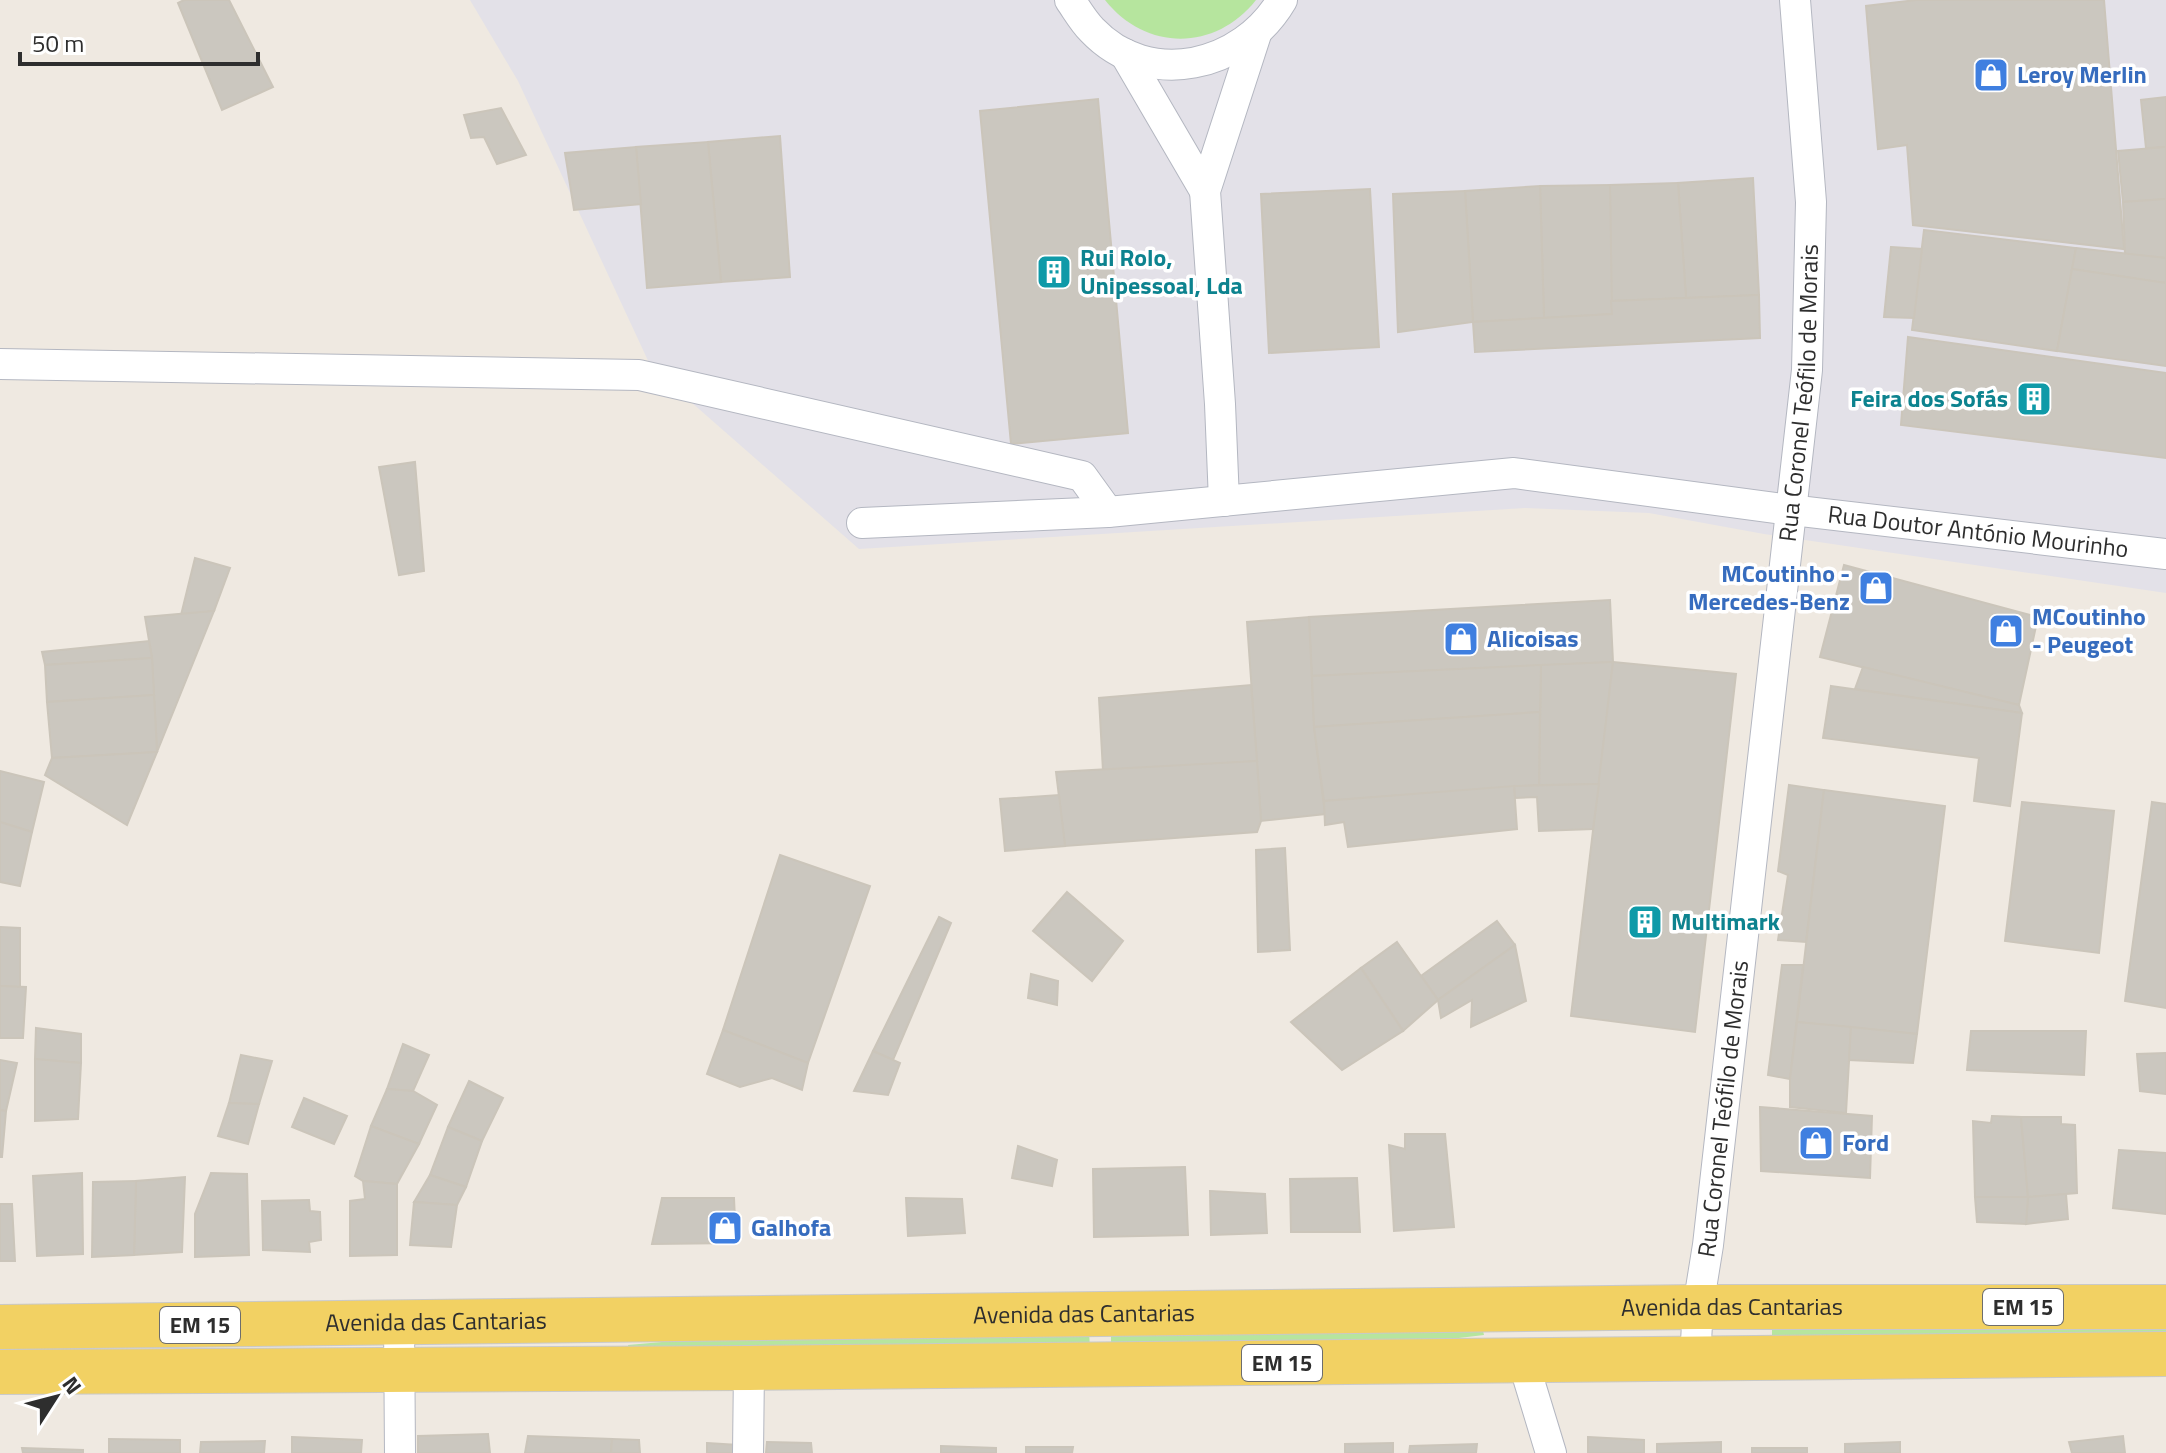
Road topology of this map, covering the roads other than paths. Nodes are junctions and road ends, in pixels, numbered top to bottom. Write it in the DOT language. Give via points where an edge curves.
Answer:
graph roads {
  1 [pos="1070,0"];
  2 [pos="1282,0"];
  3 [pos="1795,0"];
  4 [pos="1256,34"];
  5 [pos="1125,54"];
  6 [pos="1205,191"];
  7 [pos="0,364"];
  8 [pos="1224,501"];
  9 [pos="1791,510"];
  10 [pos="1108,512"];
  11 [pos="862,523"];
  12 [pos="2166,554"];
  13 [pos="1698,1307"];
  14 [pos="2166,1307"];
  15 [pos="399,1322"];
  16 [pos="0,1327"];
  17 [pos="2166,1354"];
  18 [pos="1695,1359"];
  19 [pos="1523,1361"];
  20 [pos="1437,1362"];
  21 [pos="749,1368"];
  22 [pos="398,1370"];
  23 [pos="0,1372"];
  24 [pos="400,1453"];
  25 [pos="748,1453"];
  26 [pos="1551,1453"];
  1 -- 5 [label="street" via="1092,31"];
  2 -- 4 [label="street"];
  3 -- 9 [label="street, Rua Coronel Teófilo de Morais" via="1811,202 1807,370"];
  4 -- 5 [label="street" via="1227,54 1194,64 1159,64"];
  4 -- 6 [label="street"];
  5 -- 6 [label="street"];
  6 -- 8 [label="street"];
  7 -- 10 [label="street" via="639,375 1082,476"];
  8 -- 9 [label="street, Rua Doutor António Mourinho" via="1514,473"];
  8 -- 10 [label="street, Rua Doutor António Mourinho"];
  9 -- 12 [label="street, Rua Doutor António Mourinho"];
  9 -- 13 [label="street, Rua Coronel Teófilo de Morais"];
  10 -- 11 [label="street, Rua Doutor António Mourinho"];
  13 -- 14 [label="main road, Avenida das Cantarias / EM 15"];
  13 -- 15 [label="main road, Avenida das Cantarias / EM 15"];
  13 -- 18 [label="street, Rua Coronel Teófilo de Morais"];
  13 -- 20 [label="main road" via="1667,1333 1507,1340"];
  15 -- 16 [label="main road, Avenida das Cantarias / EM 15"];
  15 -- 22 [label="street"];
  17 -- 18 [label="main road, Avenida das Cantarias / EM 15"];
  18 -- 19 [label="main road, Avenida das Cantarias / EM 15"];
  19 -- 20 [label="main road, Avenida das Cantarias / EM 15"];
  19 -- 26 [label="street"];
  20 -- 21 [label="main road, Avenida das Cantarias / EM 15"];
  21 -- 22 [label="main road, Avenida das Cantarias / EM 15"];
  21 -- 25 [label="street"];
  22 -- 23 [label="main road, Avenida das Cantarias / EM 15"];
  22 -- 24 [label="street"];
}
